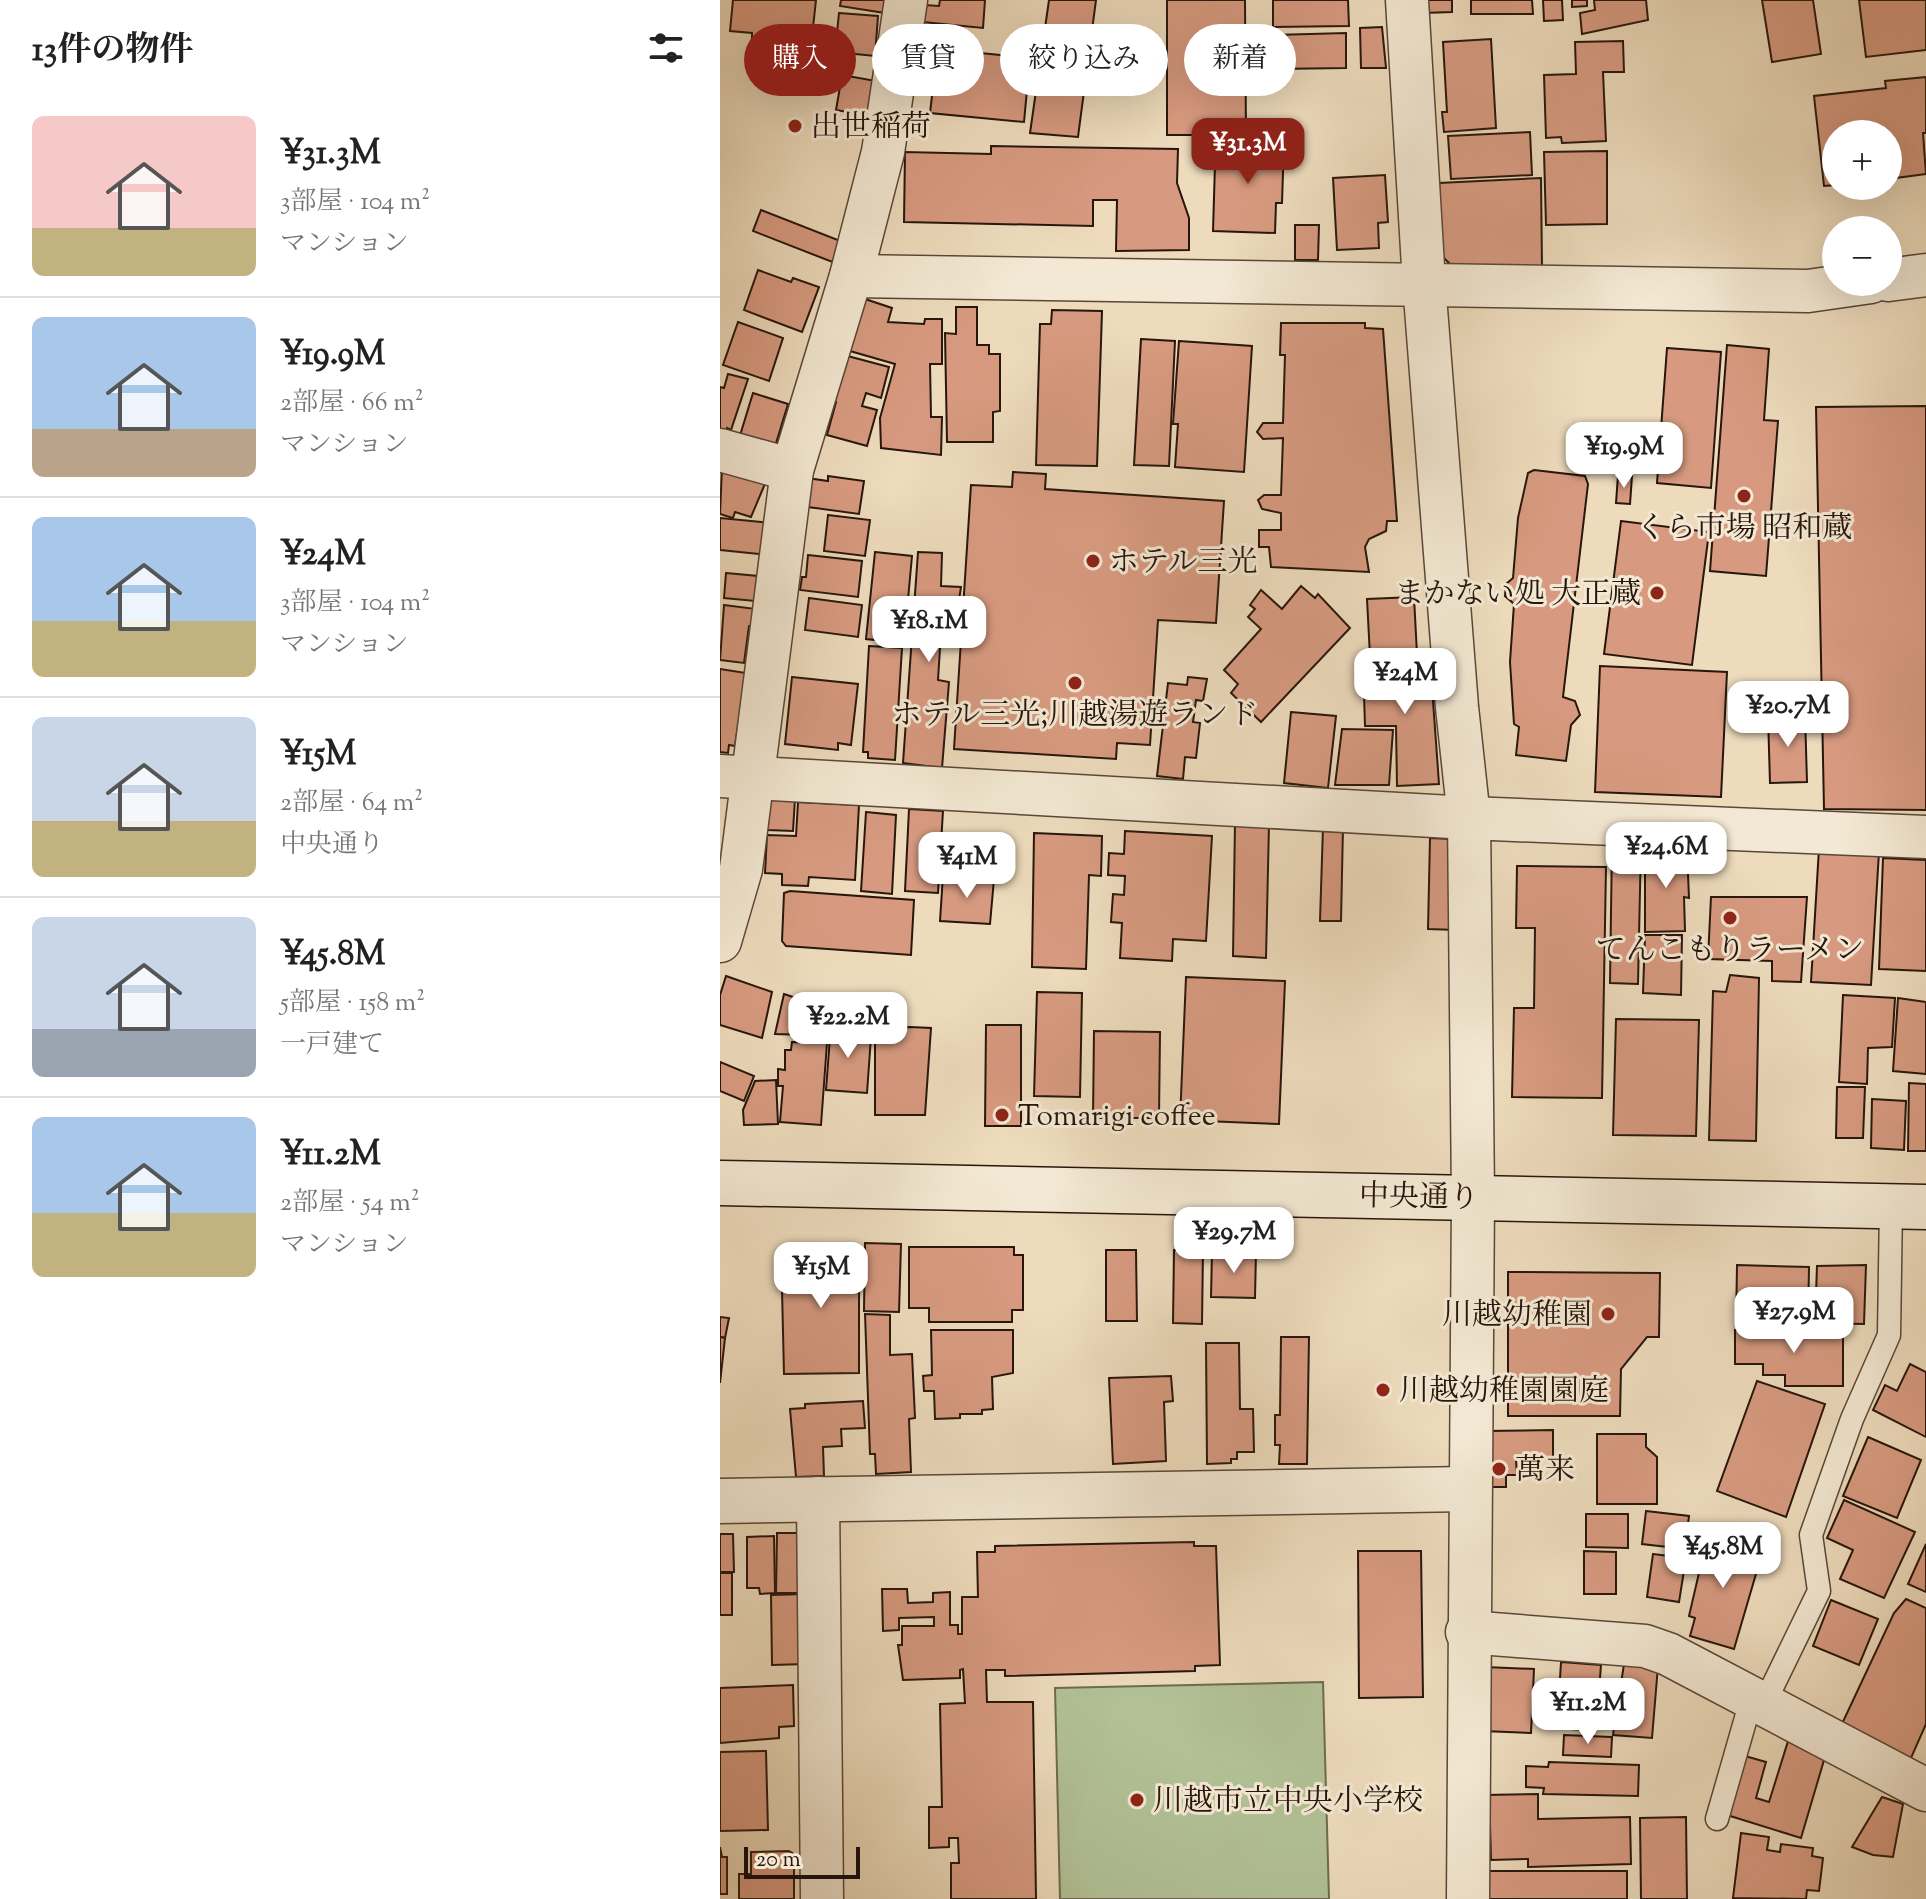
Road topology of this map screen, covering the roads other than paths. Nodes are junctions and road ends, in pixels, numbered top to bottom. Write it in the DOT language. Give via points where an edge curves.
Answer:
graph roads {
  1 [pos="906,0"];
  2 [pos="1407,0"];
  3 [pos="1926,275"];
  4 [pos="851,276"];
  5 [pos="1902,278"];
  6 [pos="1424,283"];
  7 [pos="1822,289"];
  8 [pos="720,450"];
  9 [pos="792,470"];
  10 [pos="737,776"];
  11 [pos="1469,818"];
  12 [pos="1926,837"];
  13 [pos="720,941"];
  14 [pos="720,1183"];
  15 [pos="1473,1197"];
  16 [pos="1909,1206"];
  17 [pos="1468,1489"];
  18 [pos="818,1498"];
  19 [pos="720,1501"];
  20 [pos="1467,1632"];
  21 [pos="1758,1701"];
  22 [pos="1926,1790"];
  23 [pos="1717,1819"];
  24 [pos="822,1899"];
  25 [pos="1468,1899"];
  1 -- 4 [label="street" via="883,152"];
  2 -- 6 [label="street"];
  3 -- 5 [label="street"];
  4 -- 6 [label="street"];
  4 -- 9 [label="street"];
  6 -- 7 [label="street"];
  6 -- 11 [label="street"];
  8 -- 9 [label="street"];
  9 -- 10 [label="street"];
  10 -- 11 [label="street"];
  10 -- 13 [label="street" via="741,869"];
  11 -- 12 [label="street"];
  11 -- 15 [label="street"];
  14 -- 15 [label="main road, 中央通り"];
  15 -- 16 [label="main road, 中央通り"];
  15 -- 17 [label="street"];
  16 -- 21 [label="lane" via="1889,1335 1811,1535 1819,1591"];
  17 -- 18 [label="main road"];
  17 -- 20 [label="street"];
  18 -- 19 [label="main road"];
  18 -- 24 [label="street"];
  20 -- 21 [label="street" via="1645,1646"];
  20 -- 25 [label="street"];
  21 -- 22 [label="street"];
  21 -- 23 [label="lane"];
}
